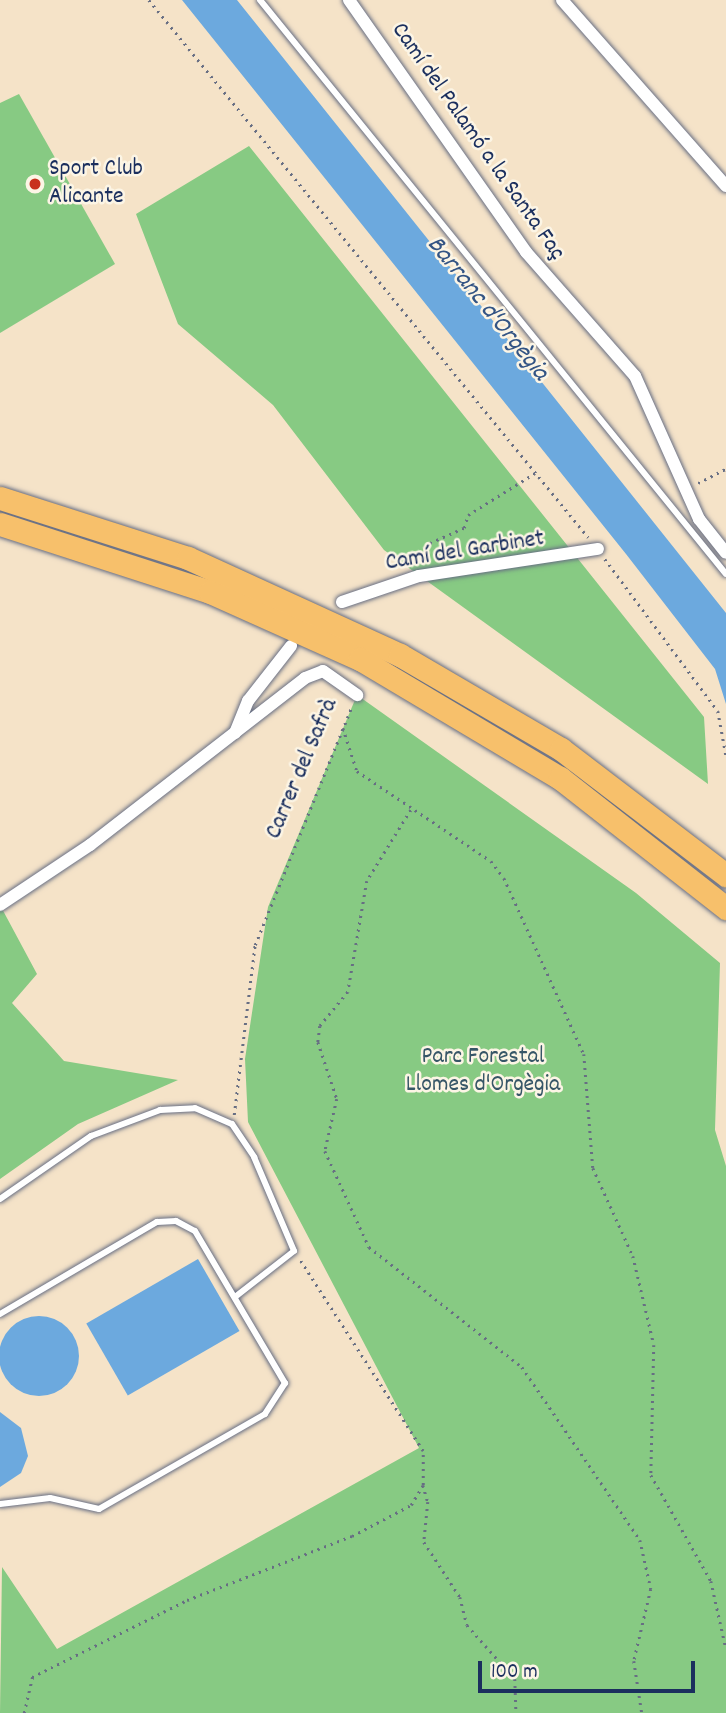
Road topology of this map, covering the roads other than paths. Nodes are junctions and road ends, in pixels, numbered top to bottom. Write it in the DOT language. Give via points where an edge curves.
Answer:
graph roads {
  1 [pos="260,0"];
  2 [pos="349,0"];
  3 [pos="562,0"];
  4 [pos="726,186"];
  5 [pos="0,498"];
  6 [pos="0,523"];
  7 [pos="598,549"];
  8 [pos="726,553"];
  9 [pos="726,574"];
  10 [pos="342,602"];
  11 [pos="291,646"];
  12 [pos="357,695"];
  13 [pos="235,733"];
  14 [pos="726,875"];
  15 [pos="0,905"];
  16 [pos="726,908"];
  17 [pos="0,1199"];
  18 [pos="235,1297"];
  19 [pos="0,1314"];
  20 [pos="0,1504"];
  1 -- 9 [label="lane"];
  2 -- 8 [label="street, Camí del Palamó a la Santa Faç" via="526,252 622,357 699,519"];
  3 -- 4 [label="street"];
  5 -- 14 [label="highway" via="188,558 400,655 561,749"];
  6 -- 16 [label="highway" via="211,592 360,659 560,778"];
  7 -- 10 [label="street, Camí del Garbinet" via="393,582"];
  11 -- 13 [label="street" via="248,701"];
  12 -- 13 [label="street, Carrer del Safrà" via="323,671 305,678"];
  13 -- 15 [label="street, Carrer del Safrà"];
  17 -- 18 [label="lane" via="91,1136 160,1110 195,1108 232,1124 254,1157 294,1251"];
  18 -- 19 [label="lane" via="195,1231 176,1221 157,1222"];
  18 -- 20 [label="lane" via="285,1383 265,1414 99,1509 50,1498"];
}
